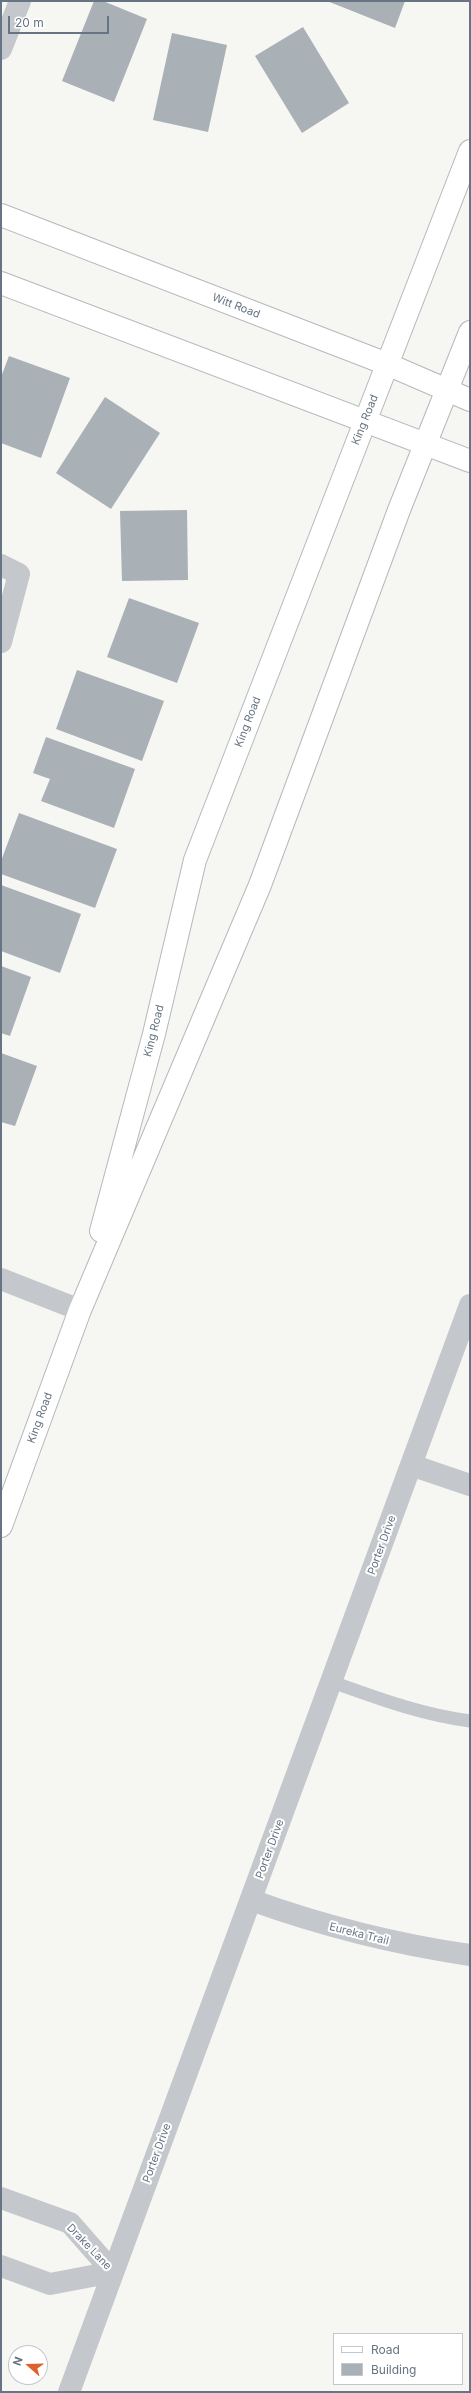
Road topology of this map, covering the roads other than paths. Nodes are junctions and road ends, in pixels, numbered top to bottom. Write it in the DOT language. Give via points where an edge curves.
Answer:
graph roads {
  1 [pos="20,1"];
  2 [pos="1,49"];
  3 [pos="470,151"];
  4 [pos="1,216"];
  5 [pos="1,283"];
  6 [pos="470,332"];
  7 [pos="387,364"];
  8 [pos="447,390"];
  9 [pos="470,400"];
  10 [pos="364,421"];
  11 [pos="425,444"];
  12 [pos="470,461"];
  13 [pos="10,570"];
  14 [pos="1,642"];
  15 [pos="1,1279"];
  16 [pos="470,1305"];
  17 [pos="80,1310"];
  18 [pos="411,1465"];
  19 [pos="470,1485"];
  20 [pos="1,1526"];
  21 [pos="332,1682"];
  22 [pos="470,1721"];
  23 [pos="251,1900"];
  24 [pos="470,1955"];
  25 [pos="1,2198"];
  26 [pos="1,2266"];
  27 [pos="113,2272"];
  28 [pos="69,2392"];
  1 -- 2 [label="street"];
  3 -- 7 [label="street, King Road"];
  4 -- 7 [label="street, Witt Road"];
  5 -- 10 [label="street"];
  6 -- 8 [label="street, King Road"];
  7 -- 8 [label="street, Witt Road"];
  7 -- 10 [label="street, King Road"];
  8 -- 9 [label="street, Witt Road"];
  8 -- 11 [label="street, King Road"];
  10 -- 11 [label="street"];
  10 -- 17 [label="street, King Road" via="195,860 154,1034"];
  11 -- 12 [label="street"];
  11 -- 17 [label="street, King Road" via="398,510 260,885"];
  13 -- 14 [label="street"];
  15 -- 17 [label="street"];
  16 -- 18 [label="street, Porter Drive"];
  17 -- 20 [label="street, King Road"];
  18 -- 19 [label="street"];
  18 -- 21 [label="street, Porter Drive"];
  21 -- 22 [label="lane" via="408,1708 444,1718"];
  21 -- 23 [label="street, Porter Drive"];
  23 -- 24 [label="street, Eureka Trail" via="327,1926 376,1939"];
  23 -- 27 [label="street, Porter Drive"];
  25 -- 27 [label="street, Drake Lane" via="70,2223"];
  26 -- 27 [label="street, Drake Lane" via="50,2284"];
  27 -- 28 [label="street, Porter Drive"];
}
